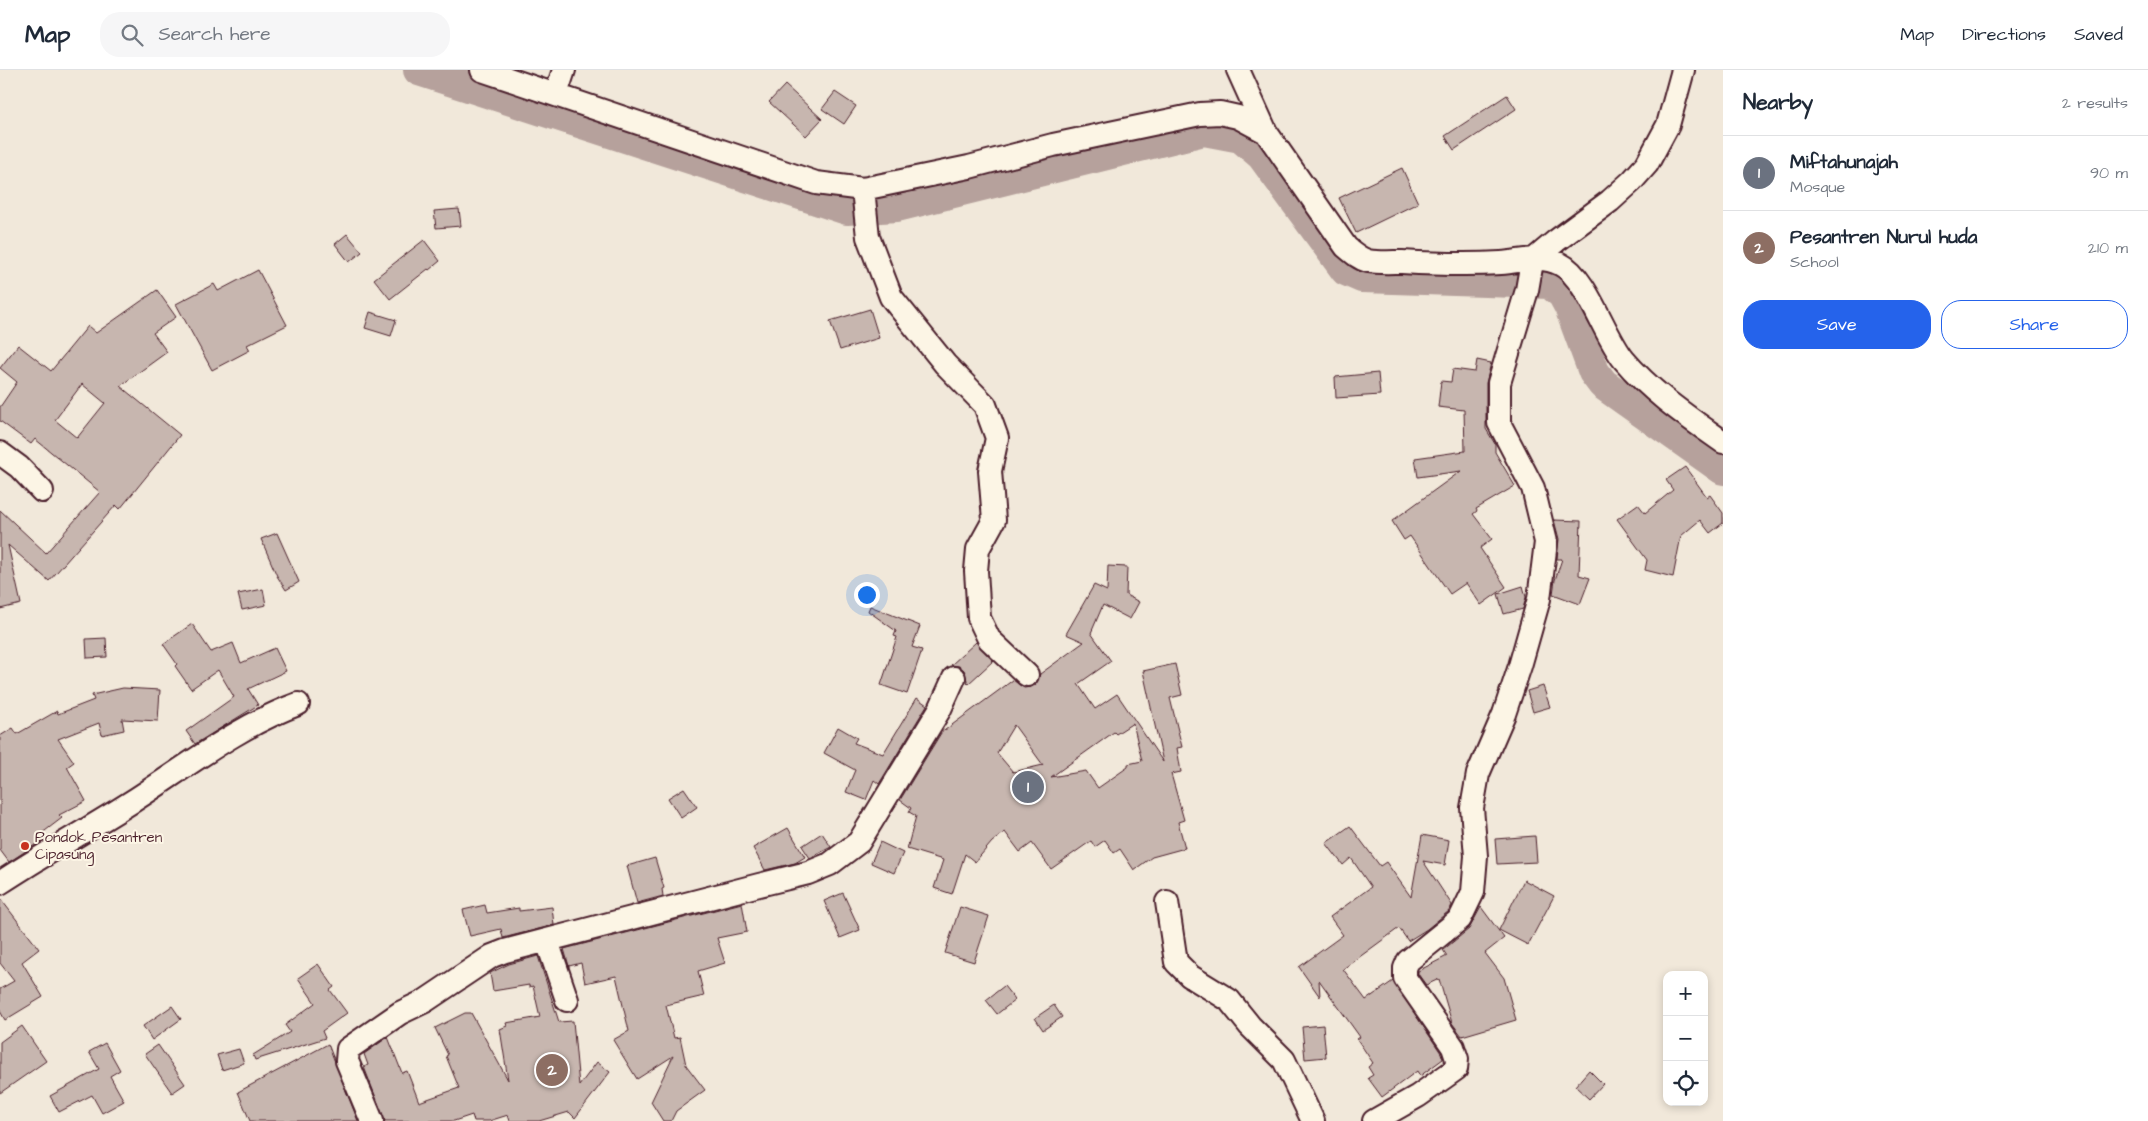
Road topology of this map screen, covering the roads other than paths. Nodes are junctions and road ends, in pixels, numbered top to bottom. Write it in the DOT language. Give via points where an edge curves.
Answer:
graph roads {
  1 [pos="482,70"];
  2 [pos="564,70"];
  3 [pos="1238,70"];
  4 [pos="1683,70"];
  5 [pos="556,94"];
  6 [pos="1266,132"];
  7 [pos="863,193"];
  8 [pos="1534,262"];
  9 [pos="1723,442"];
  10 [pos="0,453"];
  11 [pos="42,491"];
  12 [pos="1027,675"];
  13 [pos="954,678"];
  14 [pos="298,704"];
  15 [pos="0,883"];
  16 [pos="1167,902"];
  17 [pos="547,941"];
  18 [pos="567,1000"];
  19 [pos="372,1121"];
  20 [pos="1313,1121"];
  21 [pos="1374,1121"];
  1 -- 5 [label="street"];
  2 -- 5 [label="street"];
  3 -- 6 [label="street"];
  4 -- 8 [label="street" via="1668,125 1646,164 1610,201"];
  5 -- 7 [label="street" via="816,183"];
  6 -- 7 [label="street" via="1220,113 1200,114 1052,145"];
  6 -- 8 [label="street" via="1346,247 1368,261 1443,264"];
  7 -- 12 [label="street" via="868,236 891,297 945,364 985,405 997,438 990,471 994,520 978,549 979,618 989,639"];
  8 -- 9 [label="street" via="1561,264 1573,275 1624,359 1654,391"];
  8 -- 21 [label="street" via="1499,383 1499,423 1533,488 1546,542 1539,598 1504,714 1478,774 1472,808 1476,856 1474,892 1460,919 1408,961 1405,968 1405,978 1453,1047 1456,1069"];
  10 -- 11 [label="street"];
  13 -- 17 [label="street" via="940,708 859,842 830,864 808,874"];
  14 -- 15 [label="street" via="236,734"];
  16 -- 20 [label="street" via="1176,962 1190,976 1229,1000 1284,1060"];
  17 -- 18 [label="street"];
  17 -- 19 [label="street" via="492,956 348,1049 347,1060"];
}
